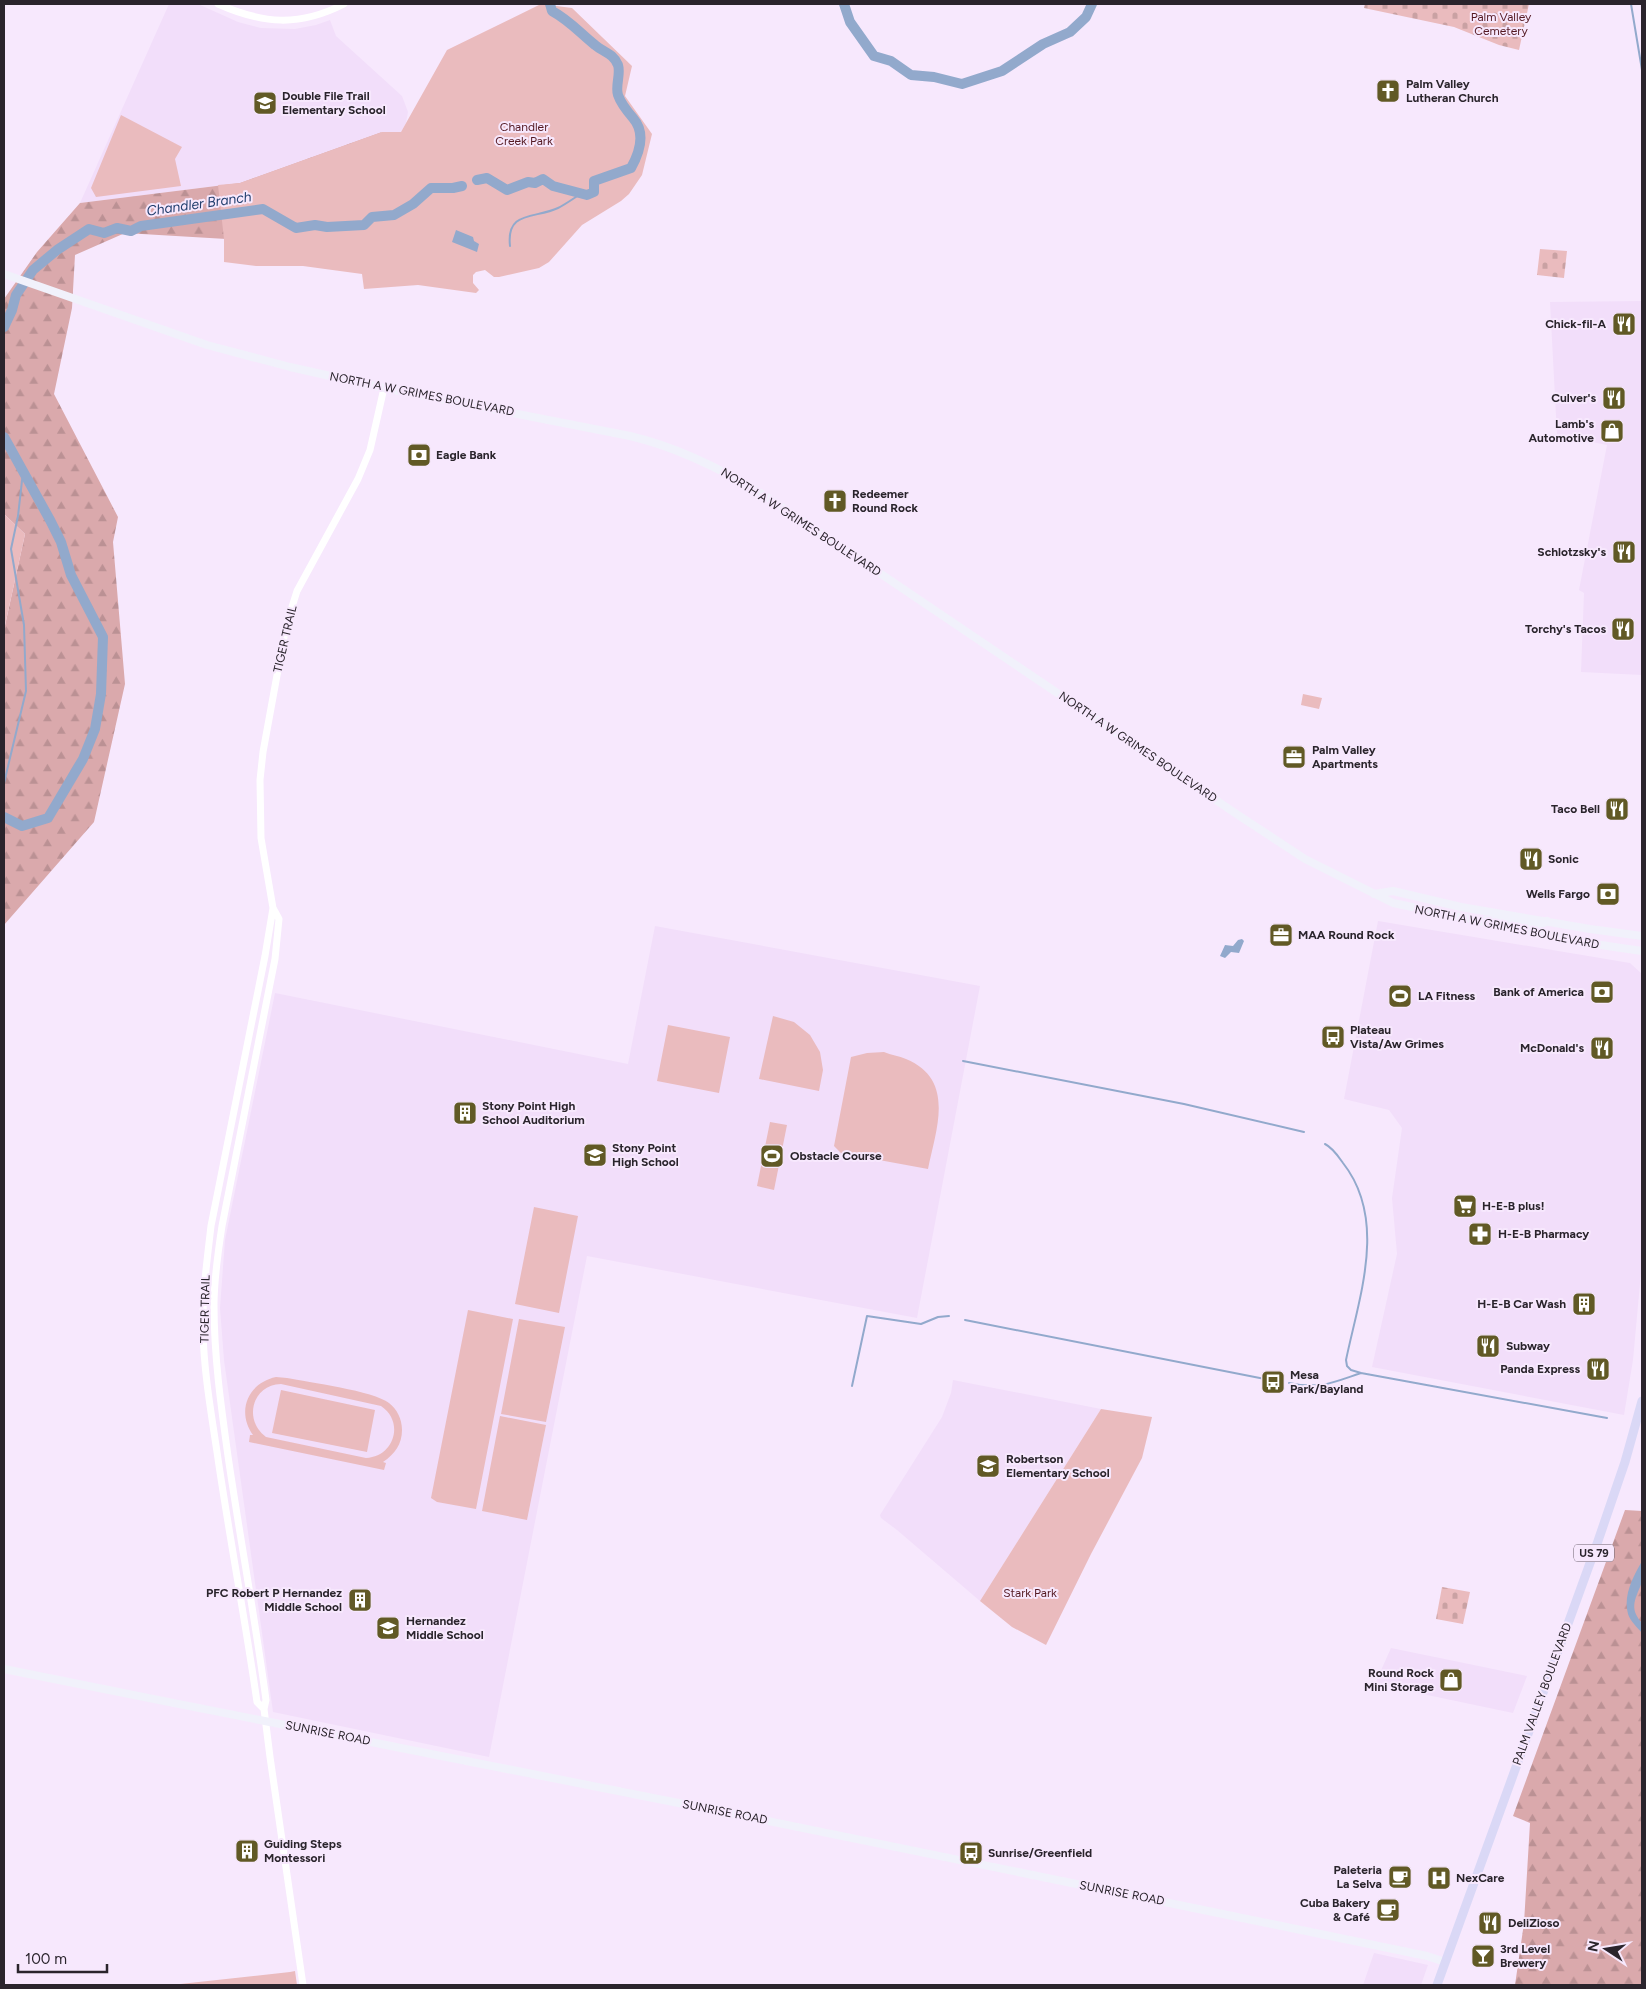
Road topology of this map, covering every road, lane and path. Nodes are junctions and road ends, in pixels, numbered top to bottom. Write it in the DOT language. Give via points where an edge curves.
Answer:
graph roads {
  1 [pos="218,4"];
  2 [pos="344,4"];
  3 [pos="5,274"];
  4 [pos="384,388"];
  5 [pos="1374,894"];
  6 [pos="273,908"];
  7 [pos="1472,921"];
  8 [pos="1547,921"];
  9 [pos="1642,936"];
  10 [pos="1642,951"];
  11 [pos="1642,1402"];
  12 [pos="4,1669"];
  13 [pos="264,1709"];
  14 [pos="265,1720"];
  15 [pos="1445,1962"];
  16 [pos="303,1985"];
  17 [pos="1437,1985"];
  1 -- 2 [label="street" via="253,17 285,21 314,17"];
  3 -- 4 [label="main road, NORTH A W GRIMES BOULEVARD" via="207,345 290,368"];
  4 -- 5 [label="main road, NORTH A W GRIMES BOULEVARD" via="654,442 733,475 1305,859"];
  4 -- 6 [label="street, TIGER TRAIL" via="371,444 358,479 297,591 286,626 260,780 261,838"];
  5 -- 7 [label="main road, NORTH A W GRIMES BOULEVARD" via="1393,903"];
  5 -- 8 [label="main road, NORTH A W GRIMES BOULEVARD" via="1393,891 1460,907"];
  6 -- 13 [label="street, TIGER TRAIL" via="279,919 275,959 222,1226 214,1303 216,1370 254,1611 266,1700"];
  6 -- 13 [label="street, TIGER TRAIL" via="211,1226 203,1331 227,1525 257,1702"];
  7 -- 8 [label="main road" via="1497,920 1533,927"];
  7 -- 10 [label="main road, NORTH A W GRIMES BOULEVARD"];
  8 -- 9 [label="main road, NORTH A W GRIMES BOULEVARD"];
  11 -- 15 [label="highway, PALM VALLEY BOULEVARD / US 79" via="1598,1541"];
  12 -- 14 [label="main road, SUNRISE ROAD"];
  13 -- 14 [label="street, TIGER TRAIL"];
  14 -- 15 [label="main road, SUNRISE ROAD" via="1179,1904"];
  14 -- 16 [label="street, TIGER TRAIL"];
  15 -- 17 [label="highway, PALM VALLEY BOULEVARD / US 79"];
}
